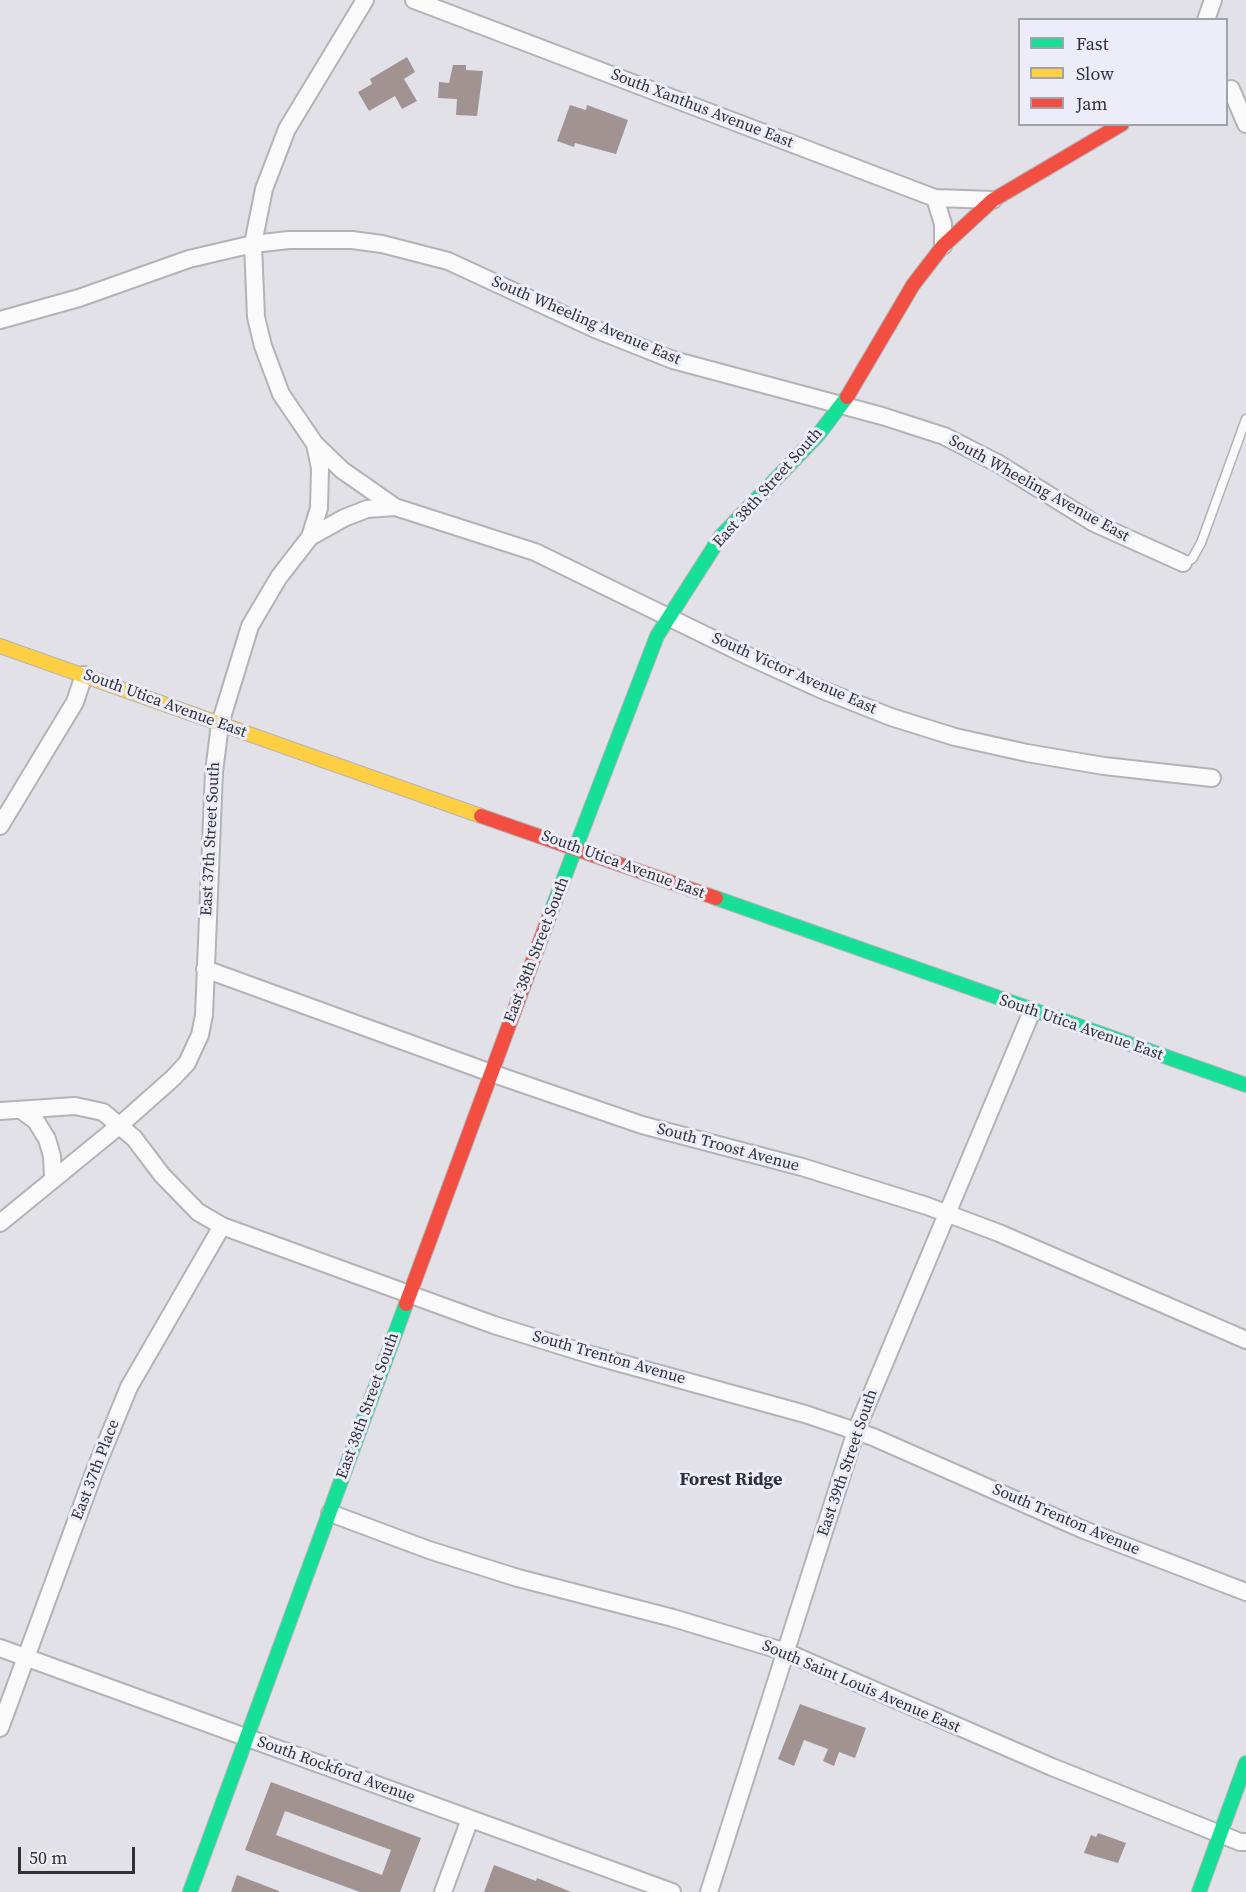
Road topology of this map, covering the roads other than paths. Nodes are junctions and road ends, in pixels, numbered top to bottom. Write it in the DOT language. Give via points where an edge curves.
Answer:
graph roads {
  1 [pos="364,0"];
  2 [pos="414,0"];
  3 [pos="1213,0"];
  4 [pos="1207,18"];
  5 [pos="1229,87"];
  6 [pos="1246,98"];
  7 [pos="1246,124"];
  8 [pos="1119,126"];
  9 [pos="935,198"];
  10 [pos="993,200"];
  11 [pos="252,244"];
  12 [pos="943,246"];
  13 [pos="0,320"];
  14 [pos="841,405"];
  15 [pos="1246,419"];
  16 [pos="315,444"];
  17 [pos="395,507"];
  18 [pos="310,537"];
  19 [pos="1183,563"];
  20 [pos="669,616"];
  21 [pos="0,646"];
  22 [pos="84,675"];
  23 [pos="220,724"];
  24 [pos="1212,778"];
  25 [pos="0,826"];
  26 [pos="576,848"];
  27 [pos="205,969"];
  28 [pos="1032,1011"];
  29 [pos="491,1073"];
  30 [pos="1246,1085"];
  31 [pos="21,1110"];
  32 [pos="0,1111"];
  33 [pos="120,1125"];
  34 [pos="53,1178"];
  35 [pos="947,1213"];
  36 [pos="0,1223"];
  37 [pos="222,1226"];
  38 [pos="409,1294"];
  39 [pos="1246,1340"];
  40 [pos="856,1431"];
  41 [pos="330,1514"];
  42 [pos="1246,1592"];
  43 [pos="0,1648"];
  44 [pos="786,1652"];
  45 [pos="26,1657"];
  46 [pos="0,1728"];
  47 [pos="247,1737"];
  48 [pos="1246,1763"];
  49 [pos="470,1819"];
  50 [pos="1220,1834"];
  51 [pos="1246,1842"];
  52 [pos="189,1892"];
  53 [pos="443,1892"];
  54 [pos="672,1892"];
  55 [pos="709,1892"];
  56 [pos="1199,1892"];
  1 -- 11 [label="street, East 37th Street South" via="287,129 264,189"];
  2 -- 9 [label="street, South Xanthus Avenue East"];
  3 -- 4 [label="street"];
  5 -- 6 [label="street"];
  5 -- 7 [label="street"];
  8 -- 10 [label="street, East 38th Street South"];
  9 -- 10 [label="street, South Xanthus Avenue East"];
  9 -- 12 [label="street" via="943,224"];
  10 -- 12 [label="street, East 38th Street South"];
  11 -- 13 [label="street, South Wheeling Avenue East" via="189,259 79,298"];
  11 -- 14 [label="street, South Wheeling Avenue East" via="272,240 352,240 416,252 448,261 595,329 673,360"];
  11 -- 16 [label="street, East 37th Street South" via="255,307 262,346 281,394"];
  12 -- 14 [label="street, East 38th Street South" via="913,285"];
  14 -- 19 [label="street, South Wheeling Avenue East" via="971,448 1094,523"];
  14 -- 20 [label="street, East 38th Street South" via="818,435 721,536"];
  15 -- 19 [label="lane" via="1201,543 1192,559"];
  16 -- 17 [label="street, South Victor Avenue East" via="342,470"];
  16 -- 18 [label="street, East 37th Street South" via="320,468 319,508"];
  17 -- 18 [label="street, South Victor Avenue East" via="367,509"];
  17 -- 20 [label="street, South Victor Avenue East" via="535,552"];
  18 -- 23 [label="street, East 37th Street South" via="279,577 250,626"];
  20 -- 24 [label="street, South Victor Avenue East" via="820,689 944,734 1104,766"];
  20 -- 26 [label="street, East 38th Street South" via="636,686"];
  21 -- 22 [label="street, South Utica Avenue East"];
  22 -- 23 [label="street, South Utica Avenue East"];
  22 -- 25 [label="street" via="75,702"];
  23 -- 26 [label="street, South Utica Avenue East"];
  23 -- 27 [label="street, East 37th Street South" via="214,772"];
  26 -- 28 [label="street, South Utica Avenue East"];
  26 -- 29 [label="street, East 38th Street South"];
  27 -- 29 [label="street, South Troost Avenue"];
  27 -- 33 [label="street, East 37th Street South" via="204,1015 194,1050 173,1078"];
  28 -- 30 [label="street, South Utica Avenue East"];
  28 -- 35 [label="street, East 39th Street South"];
  29 -- 35 [label="street, South Troost Avenue" via="642,1125 802,1167"];
  29 -- 38 [label="street, East 38th Street South"];
  31 -- 32 [label="street, South Trenton Avenue"];
  31 -- 33 [label="street, South Trenton Avenue" via="75,1106 103,1112"];
  31 -- 34 [label="street" via="36,1121 47,1139"];
  33 -- 34 [label="street, East 37th Street South"];
  33 -- 37 [label="street, South Trenton Avenue" via="198,1212"];
  34 -- 36 [label="street, East 37th Street South"];
  35 -- 39 [label="street, South Troost Avenue"];
  35 -- 40 [label="street, East 39th Street South"];
  37 -- 38 [label="street, South Trenton Avenue"];
  37 -- 45 [label="street, East 37th Place" via="129,1387"];
  38 -- 40 [label="street, South Trenton Avenue" via="591,1355"];
  38 -- 41 [label="street, East 38th Street South"];
  40 -- 42 [label="street, South Trenton Avenue" via="1084,1530"];
  40 -- 44 [label="street, East 39th Street South"];
  41 -- 44 [label="street, South Saint Louis Avenue East" via="518,1578"];
  41 -- 47 [label="street, East 38th Street South"];
  43 -- 45 [label="street, South Rockford Avenue"];
  44 -- 50 [label="street, South Saint Louis Avenue East" via="1022,1755"];
  44 -- 55 [label="street, East 39th Street South"];
  45 -- 46 [label="street, East 37th Place"];
  45 -- 47 [label="street, South Rockford Avenue"];
  47 -- 49 [label="street, South Rockford Avenue"];
  47 -- 52 [label="street, East 38th Street South"];
  48 -- 50 [label="street"];
  49 -- 53 [label="street"];
  49 -- 54 [label="street, South Rockford Avenue"];
  50 -- 51 [label="street, South Saint Louis Avenue East"];
  50 -- 56 [label="street"];
}
